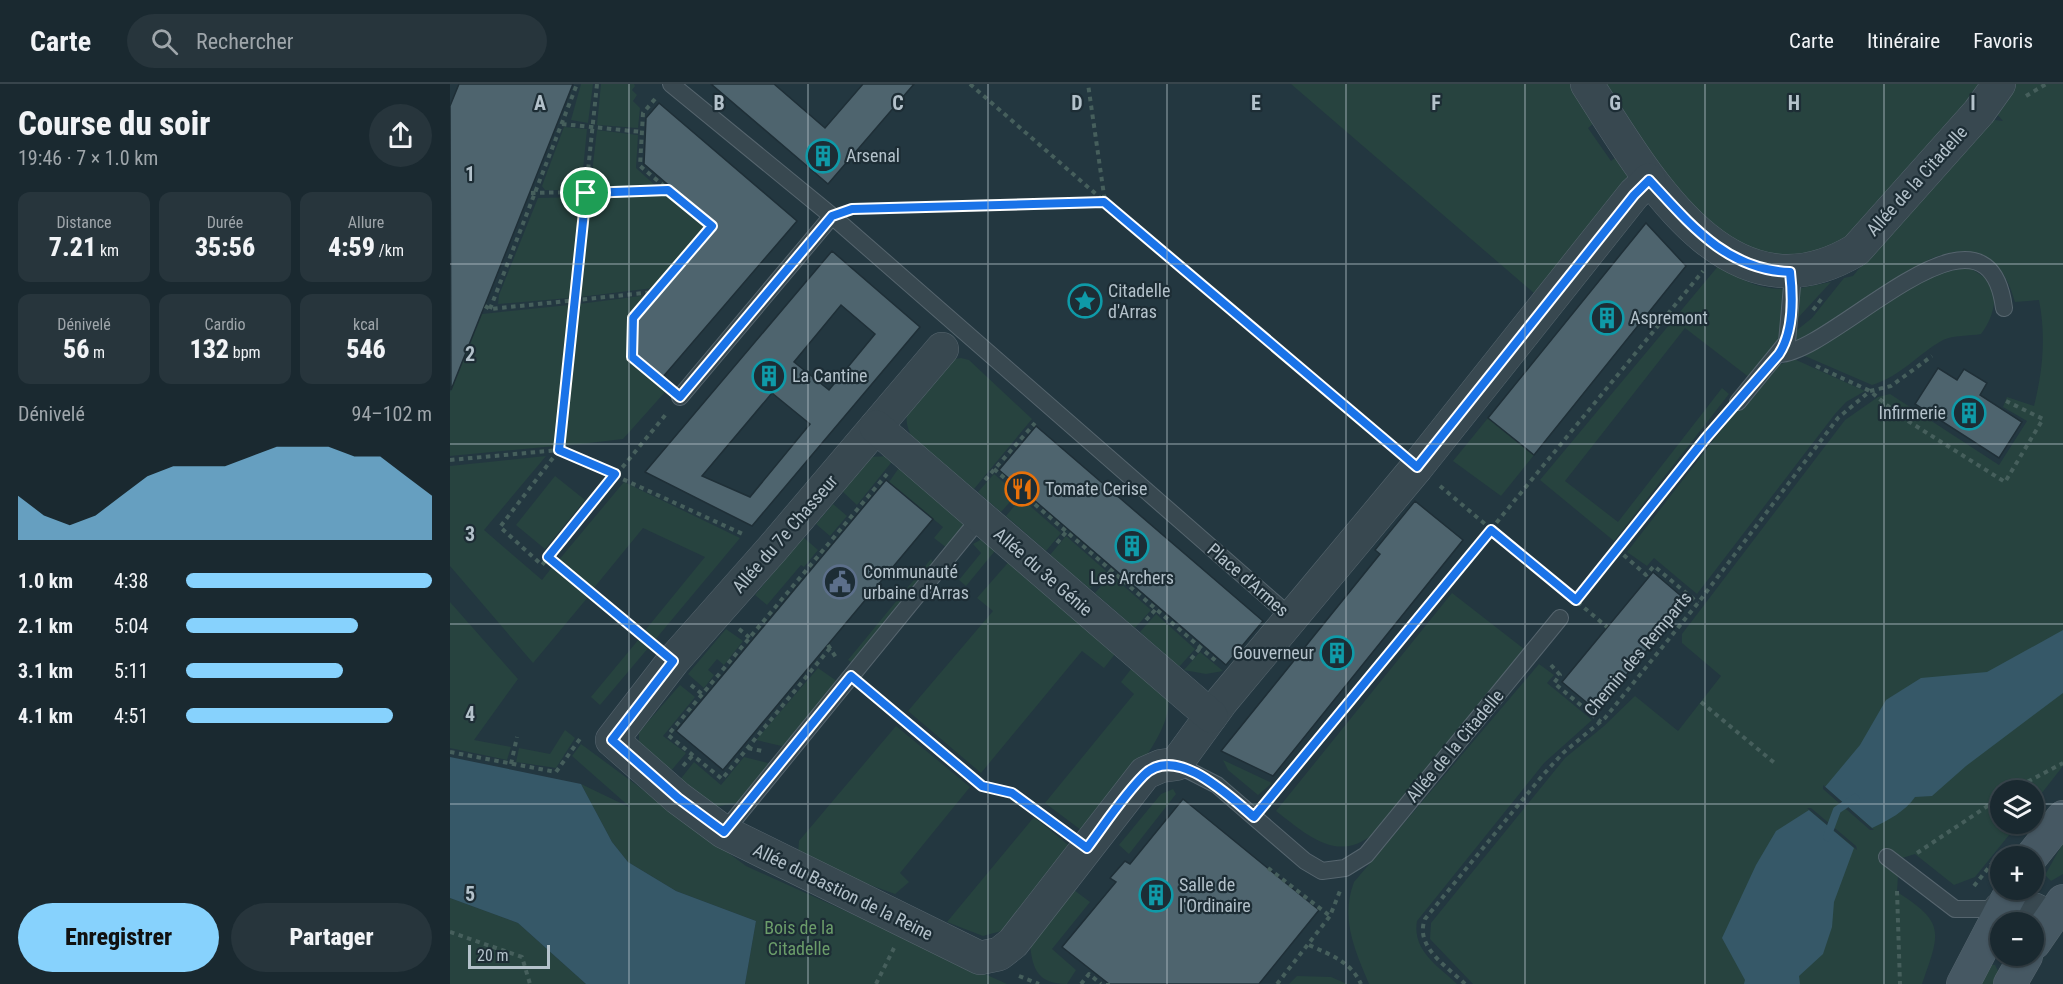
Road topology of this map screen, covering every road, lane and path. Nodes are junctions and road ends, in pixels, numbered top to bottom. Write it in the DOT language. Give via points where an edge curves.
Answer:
graph roads {
  1 [pos="577,84"];
  2 [pos="597,84"];
  3 [pos="970,84"];
  4 [pos="1088,84"];
  5 [pos="1587,84"];
  6 [pos="1999,84"];
  7 [pos="666,88"];
  8 [pos="562,124"];
  9 [pos="593,127"];
  10 [pos="642,132"];
  11 [pos="1649,180"];
  12 [pos="668,190"];
  13 [pos="533,193"];
  14 [pos="586,193"];
  15 [pos="1104,202"];
  16 [pos="832,216"];
  17 [pos="1720,250"];
  18 [pos="1790,272"];
  19 [pos="655,292"];
  20 [pos="575,301"];
  21 [pos="485,306"];
  22 [pos="2004,308"];
  23 [pos="490,309"];
  24 [pos="950,339"];
  25 [pos="1779,354"];
  26 [pos="1932,356"];
  27 [pos="1807,361"];
  28 [pos="1870,391"];
  29 [pos="680,397"];
  30 [pos="2006,401"];
  31 [pos="1738,402"];
  32 [pos="1041,415"];
  33 [pos="876,427"];
  34 [pos="559,450"];
  35 [pos="905,453"];
  36 [pos="450,460"];
  37 [pos="1417,467"];
  38 [pos="994,469"];
  39 [pos="615,474"];
  40 [pos="973,511"];
  41 [pos="1491,530"];
  42 [pos="773,548"];
  43 [pos="1617,549"];
  44 [pos="548,557"];
  45 [pos="1576,600"];
  46 [pos="1698,603"];
  47 [pos="1560,618"];
  48 [pos="1293,619"];
  49 [pos="1608,627"];
  50 [pos="830,648"];
  51 [pos="673,661"];
  52 [pos="1560,675"];
  53 [pos="851,676"];
  54 [pos="1239,682"];
  55 [pos="1701,702"];
  56 [pos="1211,717"];
  57 [pos="1601,722"];
  58 [pos="598,736"];
  59 [pos="516,737"];
  60 [pos="450,752"];
  61 [pos="2063,763"];
  62 [pos="512,764"];
  63 [pos="1176,764"];
  64 [pos="1777,765"];
  65 [pos="2031,780"];
  66 [pos="1254,817"];
  67 [pos="2063,817"];
  68 [pos="724,832"];
  69 [pos="2040,846"];
  70 [pos="1087,848"];
  71 [pos="1887,857"];
  72 [pos="1990,866"];
  73 [pos="1268,868"];
  74 [pos="1345,868"];
  75 [pos="2001,900"];
  76 [pos="2005,900"];
  77 [pos="2009,900"];
  78 [pos="1955,909"];
  79 [pos="1330,916"];
  80 [pos="2049,920"];
  81 [pos="450,932"];
  82 [pos="896,945"];
  83 [pos="1309,945"];
  84 [pos="2020,966"];
  85 [pos="530,984"];
  86 [pos="876,984"];
  87 [pos="1081,984"];
  88 [pos="1101,984"];
  89 [pos="1276,984"];
  90 [pos="1361,984"];
  91 [pos="1466,984"];
  92 [pos="1963,984"];
  93 [pos="2010,984"];
  1 -- 8 [label="path"];
  2 -- 9 [label="path"];
  3 -- 15 [label="path"];
  4 -- 15 [label="path"];
  5 -- 11 [label="street, Allée de la Citadelle"];
  6 -- 18 [label="street, Allée de la Citadelle" via="1856,250 1830,265"];
  7 -- 10 [label="path" via="643,113"];
  7 -- 16 [label="lane, Place d'Armes"];
  8 -- 9 [label="path"];
  8 -- 13 [label="path"];
  9 -- 10 [label="path"];
  9 -- 14 [label="path"];
  10 -- 12 [label="path" via="640,166"];
  11 -- 17 [label="street, Allée de la Citadelle"];
  11 -- 37 [label="street, Place d'Armes"];
  12 -- 14 [label="path"];
  12 -- 19 [label="path" via="712,226"];
  13 -- 14 [label="path"];
  13 -- 23 [label="path"];
  14 -- 20 [label="path"];
  15 -- 16 [label="path" via="852,209"];
  15 -- 37 [label="path"];
  16 -- 24 [label="lane, Place d'Armes"];
  16 -- 29 [label="lane"];
  17 -- 18 [label="street, Allée de la Citadelle" via="1754,267"];
  17 -- 41 [label="path"];
  18 -- 25 [label="lane" via="1790,329"];
  19 -- 20 [label="path"];
  19 -- 29 [label="path" via="633,318 632,357"];
  20 -- 23 [label="path"];
  20 -- 34 [label="path"];
  21 -- 23 [label="path"];
  22 -- 25 [label="lane" via="2001,286 1994,273 1982,264 1951,260 1897,288 1812,343"];
  24 -- 33 [label="street, Allée du 7e Chasseur"];
  24 -- 48 [label="lane, Place d'Armes"];
  25 -- 31 [label="lane"];
  26 -- 28 [label="path, Chemin des Remparts" via="1891,386"];
  27 -- 28 [label="path"];
  28 -- 30 [label="path" via="1900,416 2004,482 2043,419"];
  28 -- 46 [label="path, Chemin des Remparts" via="1838,418"];
  29 -- 39 [label="path"];
  31 -- 43 [label="path"];
  32 -- 38 [label="path"];
  33 -- 35 [label="street, Allée du 3e Génie"];
  33 -- 42 [label="street, Allée du 7e Chasseur"];
  34 -- 36 [label="path"];
  34 -- 39 [label="path"];
  34 -- 44 [label="path" via="500,527 542,566"];
  35 -- 40 [label="street, Allée du 3e Génie"];
  35 -- 50 [label="path" via="668,735 722,779"];
  37 -- 41 [label="path"];
  37 -- 48 [label="street, Place d'Armes"];
  38 -- 40 [label="path"];
  38 -- 54 [label="path"];
  39 -- 42 [label="path"];
  39 -- 44 [label="path"];
  40 -- 53 [label="lane"];
  40 -- 56 [label="street, Allée du 3e Génie"];
  41 -- 45 [label="path"];
  41 -- 66 [label="path"];
  42 -- 51 [label="street, Allée du 7e Chasseur"];
  43 -- 45 [label="path"];
  43 -- 46 [label="path" via="1646,575 1654,566"];
  44 -- 51 [label="path"];
  45 -- 49 [label="path"];
  46 -- 57 [label="path, Chemin des Remparts"];
  47 -- 74 [label="lane, Allée de la Citadelle" via="1366,855"];
  48 -- 54 [label="street"];
  51 -- 58 [label="street, Allée du 7e Chasseur"];
  52 -- 57 [label="path" via="1554,683"];
  53 -- 68 [label="lane"];
  53 -- 70 [label="path" via="982,786 1012,793"];
  54 -- 56 [label="street"];
  55 -- 64 [label="path"];
  56 -- 63 [label="street"];
  57 -- 91 [label="path, Chemin des Remparts" via="1542,776 1425,920 1423,941"];
  58 -- 62 [label="path" via="556,772"];
  58 -- 68 [label="street, Allée du Bastion de la Reine"];
  59 -- 62 [label="path"];
  60 -- 62 [label="path"];
  61 -- 65 [label="path"];
  63 -- 66 [label="lane" via="1217,785"];
  63 -- 70 [label="street" via="1145,773"];
  66 -- 74 [label="lane" via="1322,871"];
  67 -- 69 [label="main road"];
  68 -- 70 [label="street, Allée du Bastion de la Reine" via="980,958 999,954 1013,943"];
  71 -- 78 [label="lane"];
  72 -- 78 [label="path"];
  73 -- 79 [label="path"];
  74 -- 79 [label="path"];
  75 -- 78 [label="lane"];
  76 -- 92 [label="main road"];
  77 -- 80 [label="street"];
  79 -- 83 [label="path"];
  81 -- 85 [label="path" via="522,957"];
  82 -- 86 [label="path"];
  83 -- 89 [label="path"];
  83 -- 90 [label="path" via="1355,971"];
  84 -- 93 [label="main road"];
  87 -- 88 [label="path" via="1089,974"];
}
